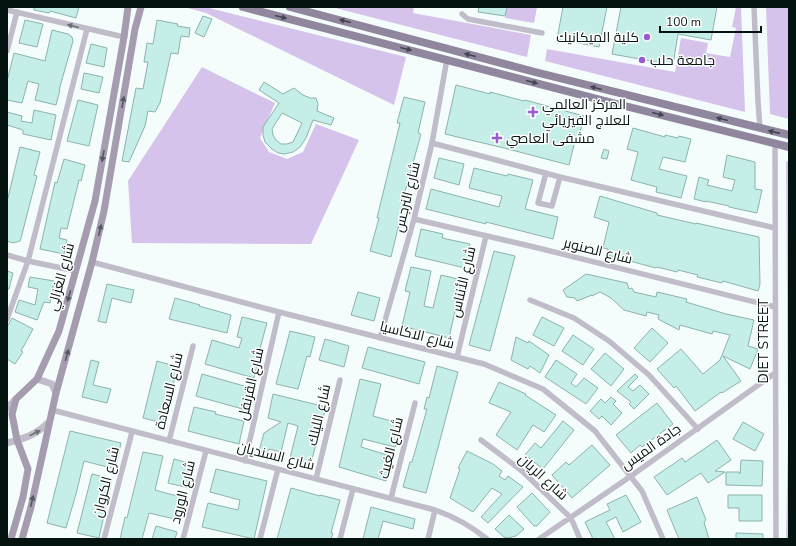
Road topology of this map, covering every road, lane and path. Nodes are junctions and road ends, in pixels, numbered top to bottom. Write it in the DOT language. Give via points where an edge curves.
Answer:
graph roads {
  1 [pos="128,7"];
  2 [pos="141,7"];
  3 [pos="243,7"];
  4 [pos="290,7"];
  5 [pos="754,7"];
  6 [pos="7,10"];
  7 [pos="17,12"];
  8 [pos="462,14"];
  9 [pos="87,29"];
  10 [pos="542,33"];
  11 [pos="124,38"];
  12 [pos="7,52"];
  13 [pos="447,59"];
  14 [pos="760,128"];
  15 [pos="789,135"];
  16 [pos="432,143"];
  17 [pos="775,143"];
  18 [pos="789,147"];
  19 [pos="546,173"];
  20 [pos="560,177"];
  21 [pos="414,219"];
  22 [pos="775,228"];
  23 [pos="486,236"];
  24 [pos="7,255"];
  25 [pos="28,261"];
  26 [pos="92,262"];
  27 [pos="76,271"];
  28 [pos="530,300"];
  29 [pos="775,307"];
  30 [pos="279,312"];
  31 [pos="7,319"];
  32 [pos="380,338"];
  33 [pos="193,346"];
  34 [pos="457,357"];
  35 [pos="775,373"];
  36 [pos="37,378"];
  37 [pos="340,380"];
  38 [pos="56,393"];
  39 [pos="16,399"];
  40 [pos="415,403"];
  41 [pos="7,408"];
  42 [pos="52,410"];
  43 [pos="49,422"];
  44 [pos="698,429"];
  45 [pos="132,432"];
  46 [pos="17,440"];
  47 [pos="481,440"];
  48 [pos="169,441"];
  49 [pos="7,442"];
  50 [pos="206,451"];
  51 [pos="245,461"];
  52 [pos="278,469"];
  53 [pos="631,476"];
  54 [pos="316,479"];
  55 [pos="353,488"];
  56 [pos="391,498"];
  57 [pos="435,510"];
  58 [pos="571,518"];
  59 [pos="11,539"];
  60 [pos="22,539"];
  61 [pos="104,539"];
  62 [pos="183,539"];
  63 [pos="260,539"];
  64 [pos="340,539"];
  65 [pos="428,539"];
  66 [pos="487,539"];
  67 [pos="539,539"];
  68 [pos="580,539"];
  69 [pos="663,539"];
  70 [pos="776,539"];
  1 -- 11 [label="main road, شارع الغزالي"];
  26 -- 2 [label="main road, شارع الغزالي, one-way" via="104,211"];
  3 -- 13 [label="main road, one-way"];
  14 -- 4 [label="main road, one-way"];
  5 -- 14 [label="street"];
  6 -- 7 [label="street"];
  9 -- 7 [label="street, one-way"];
  7 -- 12 [label="street"];
  8 -- 10 [label="street" via="468,19"];
  9 -- 11 [label="street"];
  9 -- 25 [label="street"];
  11 -- 27 [label="main road, شارع الغزالي, one-way" via="95,201"];
  13 -- 16 [label="street, شارع النرجس"];
  13 -- 17 [label="main road, one-way"];
  15 -- 14 [label="main road, one-way"];
  16 -- 19 [label="street"];
  16 -- 21 [label="street, شارع النرجس"];
  17 -- 18 [label="main road"];
  17 -- 22 [label="street, DIET STREET"];
  19 -- 20 [label="street"];
  19 -- 20 [label="street" via="538,203 552,206"];
  20 -- 22 [label="street"];
  21 -- 23 [label="street, شارع الصنوبر"];
  21 -- 32 [label="street, شارع النرجس"];
  22 -- 29 [label="street, DIET STREET"];
  23 -- 29 [label="street, شارع الصنوبر"];
  23 -- 34 [label="street, شارع الأنناس"];
  24 -- 25 [label="street"];
  25 -- 27 [label="street"];
  25 -- 31 [label="street"];
  26 -- 30 [label="street, شارع الاكاسيا"];
  38 -- 26 [label="main road, شارع الغزالي, one-way"];
  27 -- 36 [label="main road, شارع الغزالي, one-way" via="59,331"];
  28 -- 44 [label="street" via="574,318 609,341 649,376"];
  29 -- 35 [label="street, DIET STREET"];
  30 -- 32 [label="street, شارع الاكاسيا"];
  30 -- 51 [label="street, شارع القرنفل"];
  32 -- 34 [label="street, شارع الاكاسيا"];
  33 -- 48 [label="street, شارع السعادة"];
  34 -- 53 [label="street, شارع الاكاسيا" via="484,364 543,389 595,431"];
  35 -- 44 [label="street, جادة الميس"];
  35 -- 70 [label="street, DIET STREET"];
  36 -- 38 [label="street" via="52,384"];
  36 -- 39 [label="main road, شارع الغزالي"];
  37 -- 54 [label="street, شارع الليلك"];
  38 -- 42 [label="main road, شارع الغزالي"];
  39 -- 41 [label="street"];
  39 -- 46 [label="main road" via="12,414"];
  40 -- 56 [label="street, شارع الغيث"];
  42 -- 43 [label="main road, شارع الغزالي"];
  42 -- 45 [label="street, شارع السنديان"];
  46 -- 43 [label="street, one-way" via="33,435"];
  60 -- 43 [label="main road, شارع الغزالي, one-way"];
  44 -- 53 [label="street, جادة الميس"];
  45 -- 48 [label="street, شارع السنديان"];
  45 -- 61 [label="street, شارع الكروان"];
  46 -- 49 [label="street"];
  46 -- 59 [label="main road" via="28,469"];
  47 -- 58 [label="street, شارع الريان" via="522,471"];
  48 -- 50 [label="street, شارع السنديان"];
  50 -- 51 [label="street, شارع السنديان"];
  50 -- 62 [label="street, شارع الورود"];
  51 -- 52 [label="street, شارع السنديان"];
  52 -- 54 [label="street, شارع السنديان"];
  52 -- 63 [label="street"];
  53 -- 58 [label="street, جادة الميس"];
  53 -- 69 [label="street, شارع الاكاسيا" via="642,491"];
  54 -- 55 [label="street, شارع السنديان"];
  55 -- 56 [label="street, شارع السنديان"];
  55 -- 64 [label="street"];
  56 -- 57 [label="street, شارع السنديان"];
  57 -- 65 [label="street"];
  57 -- 66 [label="street, شارع السنديان" via="454,517"];
  58 -- 67 [label="street, جادة الميس"];
  58 -- 68 [label="street, شارع الريان"];
}
